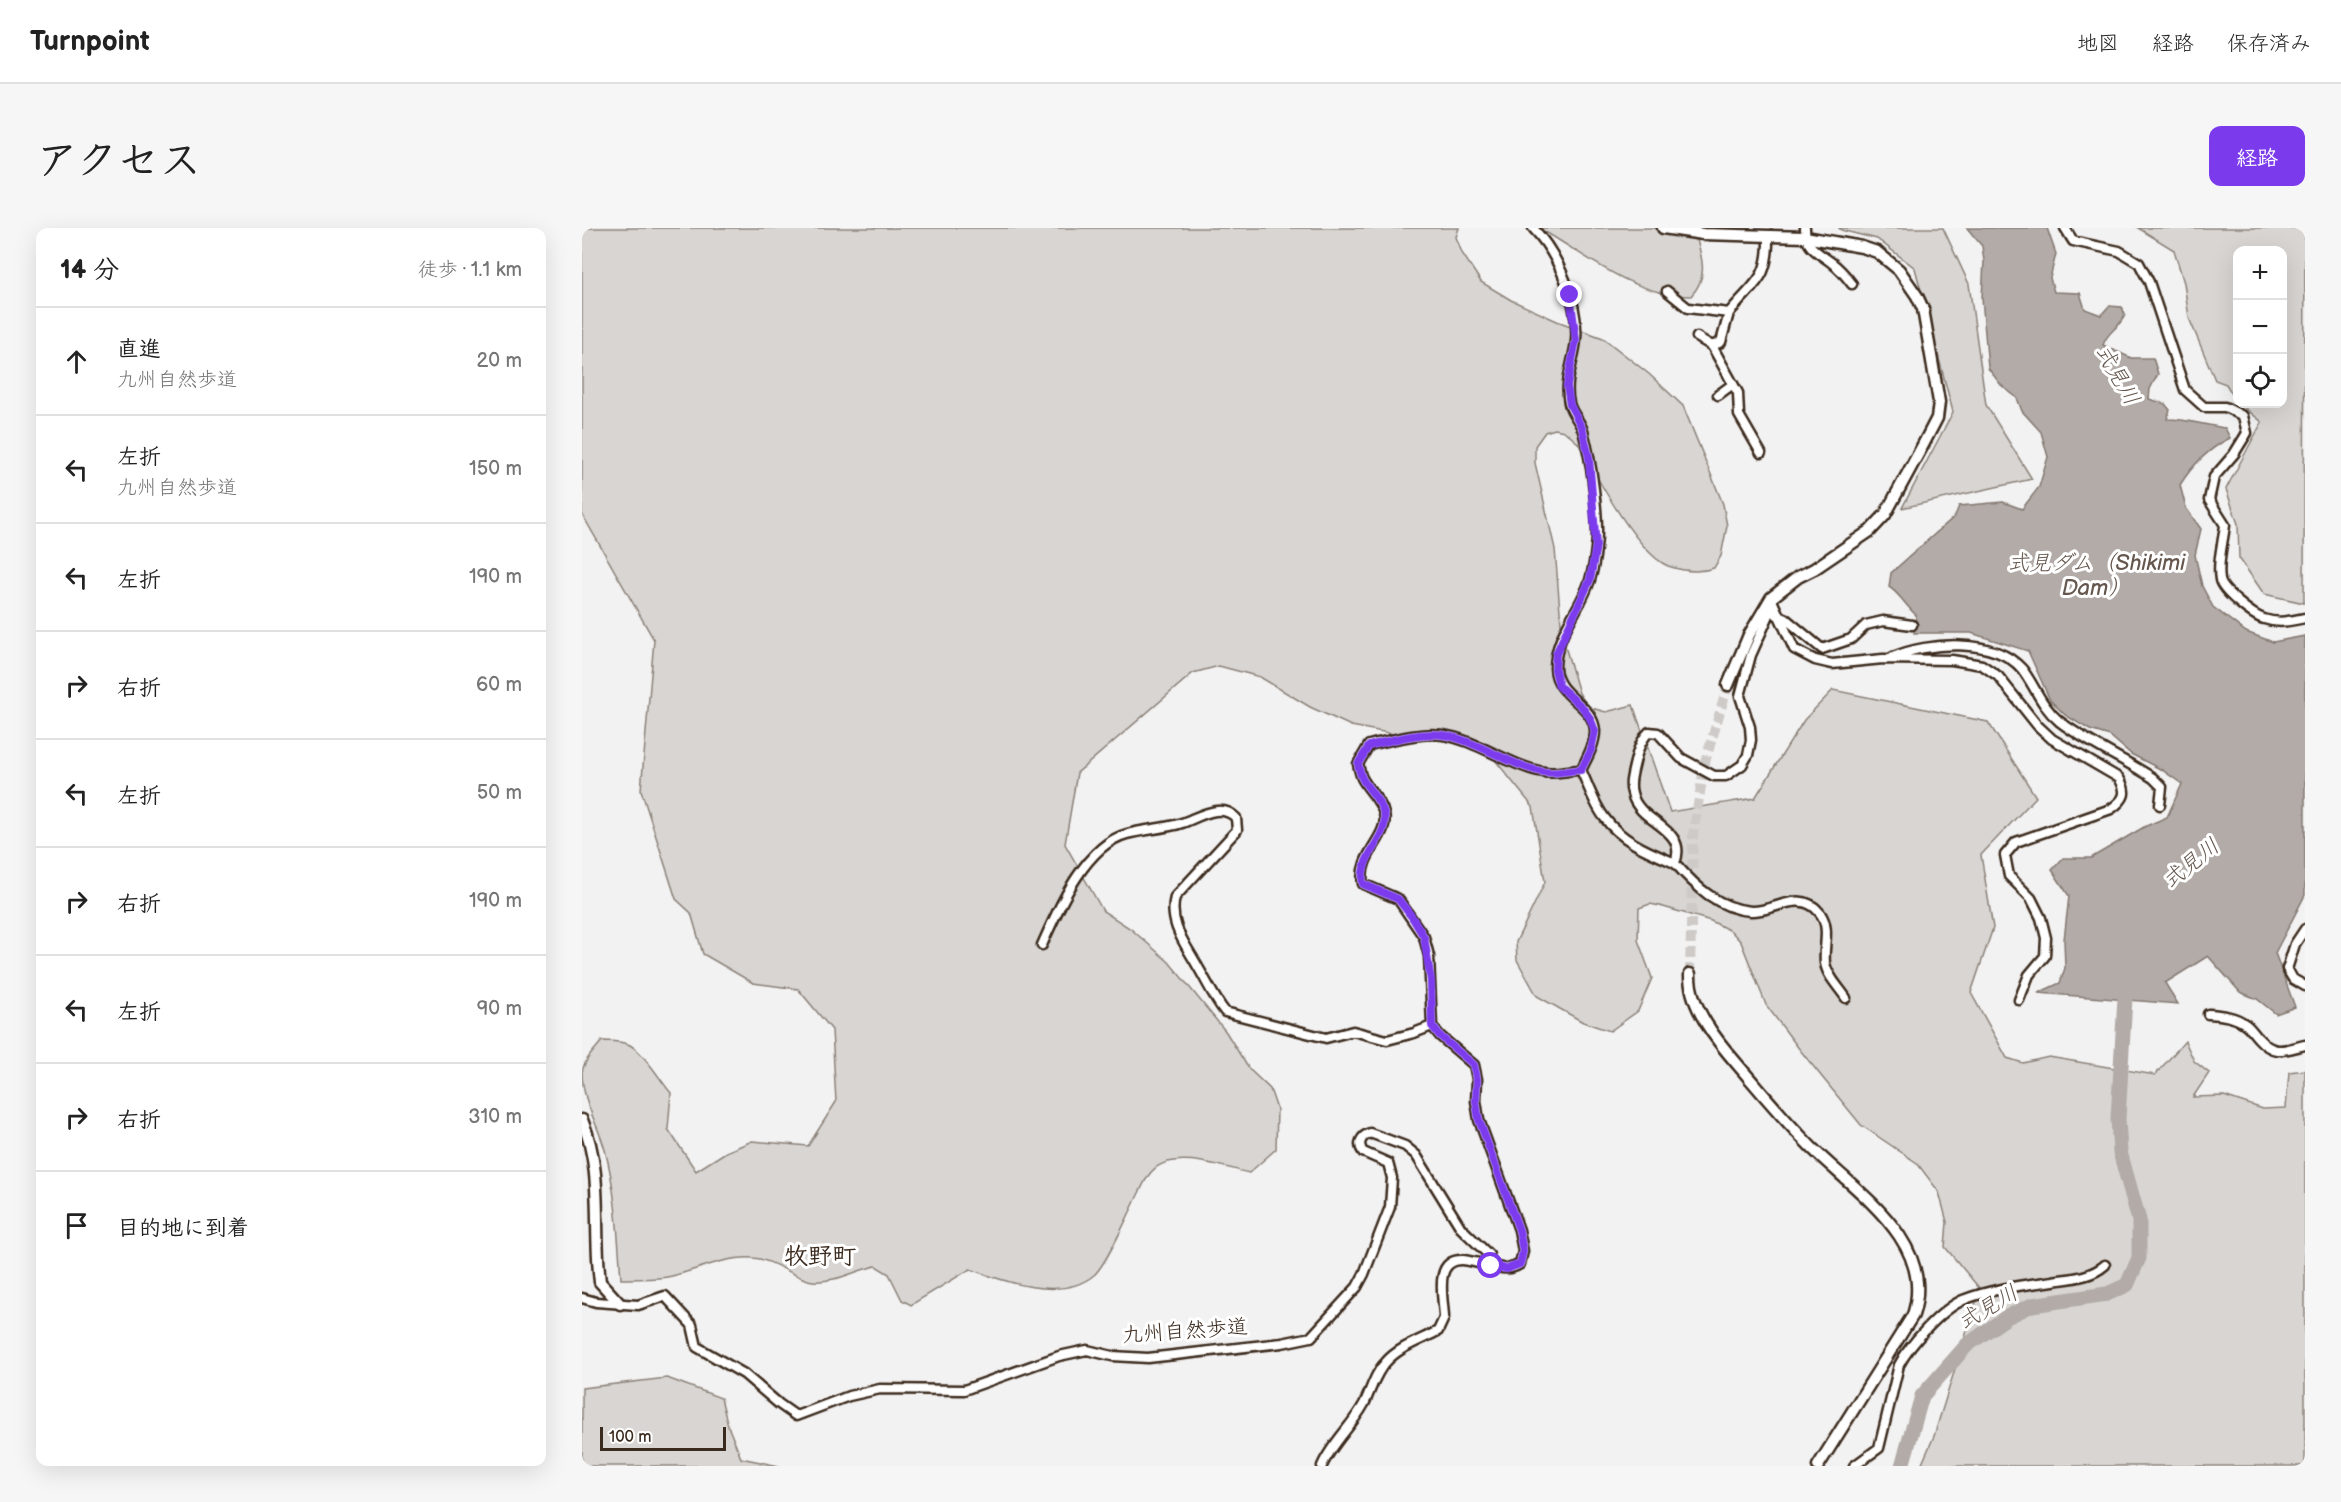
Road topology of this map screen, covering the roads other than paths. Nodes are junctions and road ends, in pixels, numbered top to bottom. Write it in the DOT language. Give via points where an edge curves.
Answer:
graph roads {
  1 [pos="1533,228"];
  2 [pos="1663,228"];
  3 [pos="2065,228"];
  4 [pos="1805,232"];
  5 [pos="1768,236"];
  6 [pos="1852,284"];
  7 [pos="1667,291"];
  8 [pos="1729,313"];
  9 [pos="1697,337"];
  10 [pos="1712,346"];
  11 [pos="1733,384"];
  12 [pos="1718,395"];
  13 [pos="1761,453"];
  14 [pos="1772,602"];
  15 [pos="1777,615"];
  16 [pos="2305,618"];
  17 [pos="1912,625"];
  18 [pos="1888,659"];
  19 [pos="1728,685"];
  20 [pos="1581,770"];
  21 [pos="2160,805"];
  22 [pos="1675,863"];
  23 [pos="2305,929"];
  24 [pos="1042,945"];
  25 [pos="1690,974"];
  26 [pos="2305,986"];
  27 [pos="1846,998"];
  28 [pos="2019,1000"];
  29 [pos="2208,1014"];
  30 [pos="1432,1026"];
  31 [pos="2305,1045"];
  32 [pos="582,1120"];
  33 [pos="2105,1265"];
  34 [pos="1491,1266"];
  35 [pos="582,1299"];
  36 [pos="620,1304"];
  37 [pos="1322,1466"];
  38 [pos="1818,1466"];
  39 [pos="1854,1466"];
  1 -- 20 [label="street" via="1546,242 1570,295 1576,340 1567,386 1589,457 1594,504 1596,546 1590,580 1556,654 1555,670 1559,686 1582,707 1595,731"];
  2 -- 5 [label="street"];
  3 -- 16 [label="street" via="2073,241 2119,251 2139,263 2185,390 2204,407 2225,407 2243,416 2247,433 2214,477 2209,500 2225,525 2220,583 2263,619 2287,622"];
  4 -- 5 [label="street"];
  4 -- 6 [label="street" via="1814,251"];
  4 -- 14 [label="street" via="1877,252 1899,270 1923,309 1939,402 1937,418 1885,516 1847,549 1798,577"];
  5 -- 8 [label="street" via="1769,254 1758,283"];
  7 -- 8 [label="street" via="1688,308"];
  8 -- 10 [label="street" via="1721,342"];
  9 -- 10 [label="street"];
  10 -- 11 [label="street"];
  11 -- 12 [label="street"];
  11 -- 13 [label="street" via="1738,393 1739,415"];
  14 -- 15 [label="street"];
  14 -- 19 [label="street" via="1749,635"];
  14 -- 22 [label="street" via="1740,696 1751,740 1742,765 1726,776 1714,776 1681,758 1658,733 1649,732 1643,738 1632,774 1632,794 1635,803 1677,843 1680,851"];
  15 -- 17 [label="street" via="1821,649 1851,639 1866,625 1882,621"];
  15 -- 18 [label="street" via="1794,649 1815,660 1832,664"];
  18 -- 21 [label="street" via="1930,648 1969,645 2001,652 2021,669 2060,721 2162,786"];
  18 -- 28 [label="street" via="1952,660 1982,665 1998,676 2052,739 2119,778 2124,787 2121,801 2111,809 2016,842 2005,855 2009,876 2031,898 2046,938 2045,956 2029,975"];
  20 -- 22 [label="street" via="1602,815 1619,834"];
  20 -- 30 [label="street" via="1546,772 1443,735 1380,743 1369,746 1363,754 1358,764 1362,778 1384,814 1384,826 1365,860 1363,884 1398,899 1424,937"];
  22 -- 27 [label="street" via="1709,896 1731,906 1752,911 1790,901 1805,903 1819,912 1826,931 1825,963"];
  23 -- 26 [label="street" via="2287,969"];
  24 -- 30 [label="street" via="1078,877 1109,842 1126,834 1224,810 1236,818 1237,830 1175,897 1172,908 1185,948 1225,1012 1326,1038 1353,1031 1387,1040"];
  25 -- 38 [label="street" via="1703,1016 1725,1050 1800,1137 1884,1215 1913,1262 1918,1295 1913,1315"];
  29 -- 31 [label="street" via="2245,1023 2273,1051"];
  30 -- 34 [label="street" via="1474,1065 1479,1120 1519,1230 1523,1251 1520,1264 1507,1269"];
  32 -- 36 [label="street" via="595,1168 600,1282"];
  33 -- 39 [label="street" via="2084,1276 1990,1292 1961,1301 1948,1311 1905,1354 1879,1448"];
  34 -- 36 [label="street, 九州自然歩道" via="1489,1255 1461,1228 1416,1155 1405,1146 1370,1133 1361,1139 1361,1149 1388,1163 1392,1178 1390,1207 1357,1287 1319,1331 1304,1339 1148,1358 1087,1350 964,1390 880,1389 796,1416 744,1374 697,1347 692,1325 665,1296 638,1305"];
  34 -- 37 [label="street" via="1462,1260 1447,1266 1441,1283 1442,1325 1386,1361 1364,1405"];
  35 -- 36 [label="street"];
}
